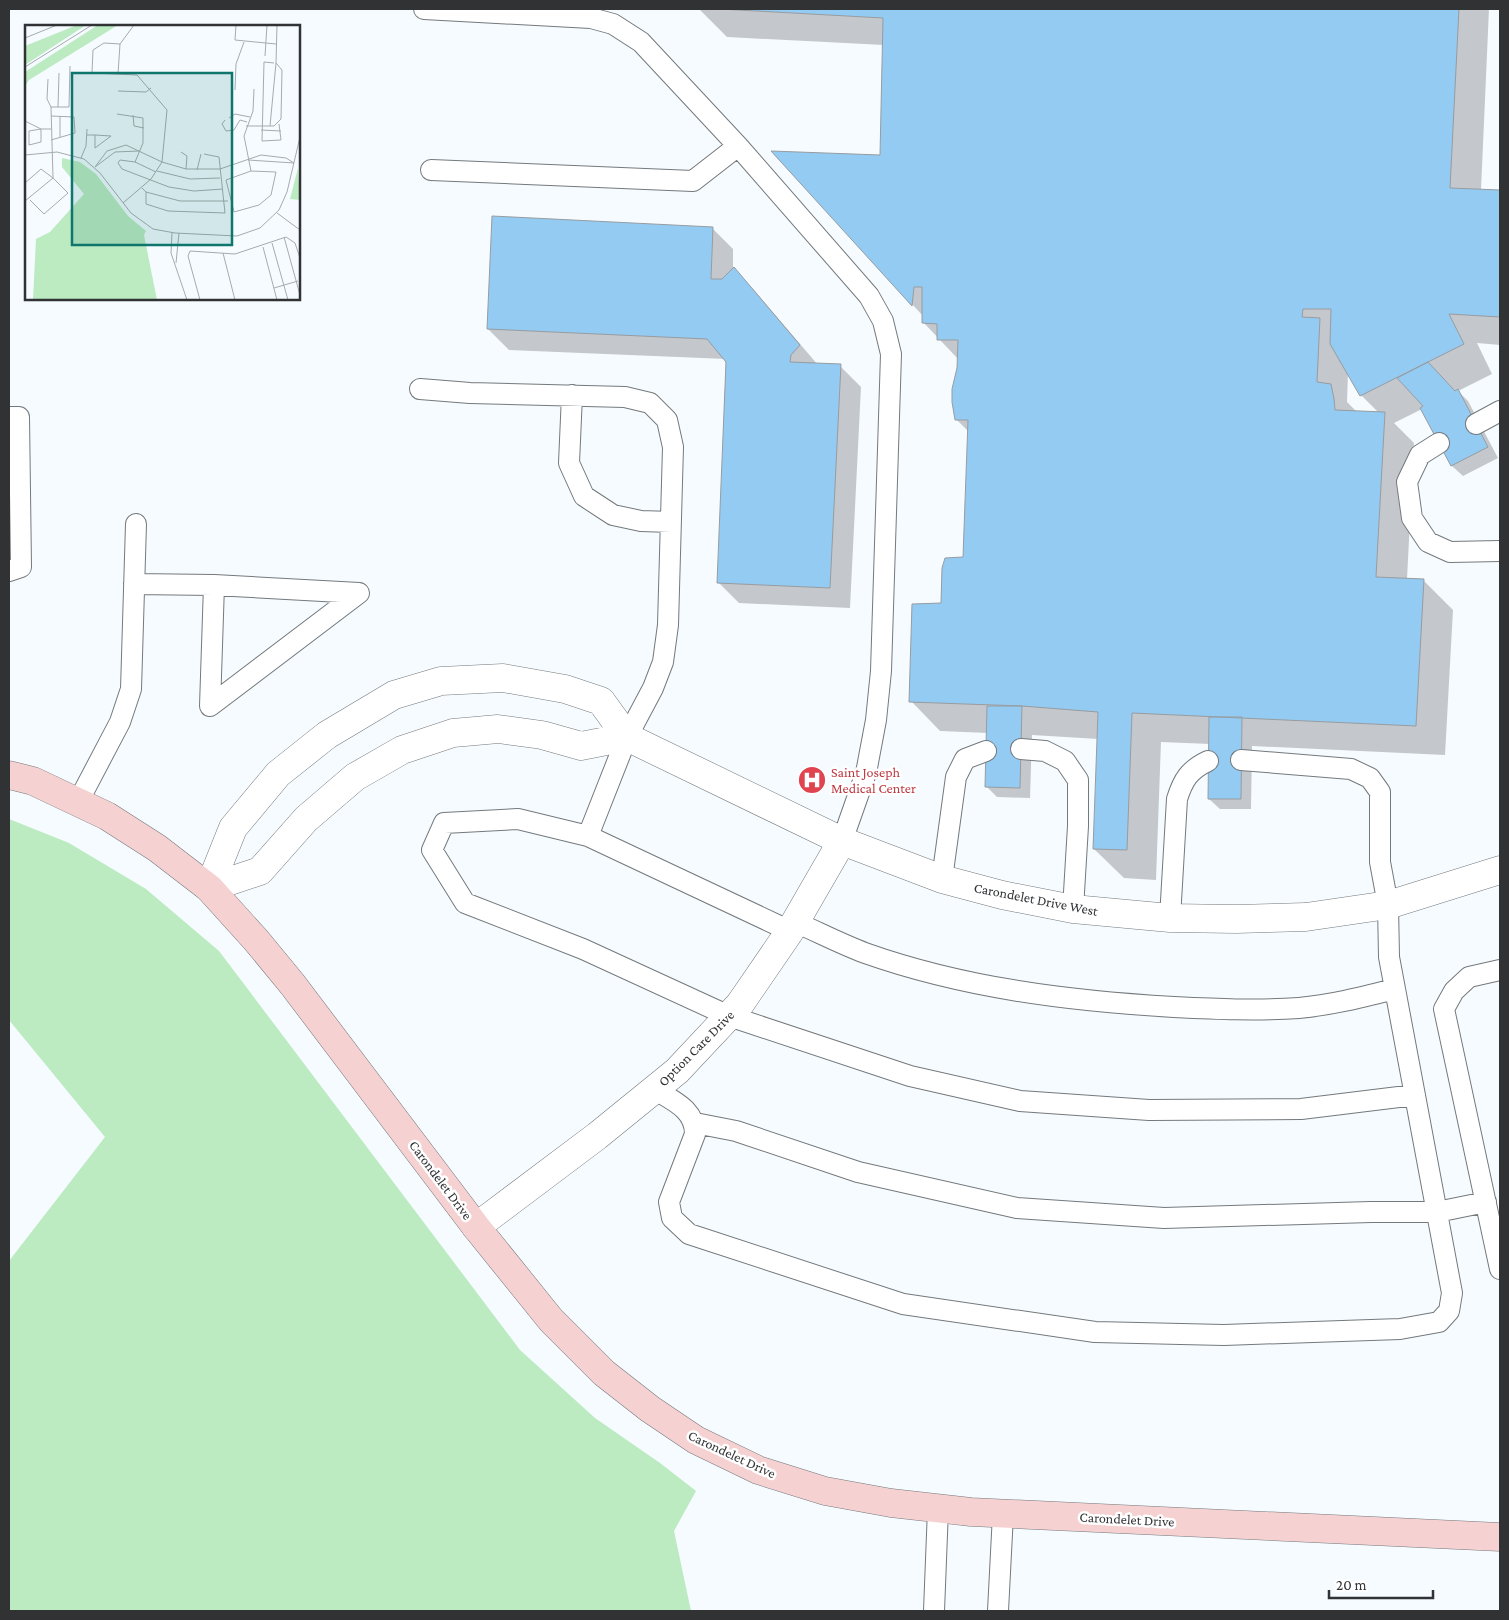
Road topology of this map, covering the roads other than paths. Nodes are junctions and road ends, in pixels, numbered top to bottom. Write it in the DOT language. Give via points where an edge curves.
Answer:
graph roads {
  1 [pos="424,9"];
  2 [pos="431,9"];
  3 [pos="738,146"];
  4 [pos="431,170"];
  5 [pos="420,389"];
  6 [pos="572,395"];
  7 [pos="9,417"];
  8 [pos="1439,443"];
  9 [pos="671,522"];
  10 [pos="136,524"];
  11 [pos="1500,551"];
  12 [pos="9,571"];
  13 [pos="134,584"];
  14 [pos="214,585"];
  15 [pos="627,737"];
  16 [pos="1021,749"];
  17 [pos="986,751"];
  18 [pos="1241,760"];
  19 [pos="1208,761"];
  20 [pos="9,774"];
  21 [pos="78,802"];
  22 [pos="588,836"];
  23 [pos="842,841"];
  24 [pos="1500,870"];
  25 [pos="942,879"];
  26 [pos="209,888"];
  27 [pos="1388,904"];
  28 [pos="1073,908"];
  29 [pos="1170,918"];
  30 [pos="793,926"];
  31 [pos="1500,970"];
  32 [pos="1395,989"];
  33 [pos="729,1016"];
  34 [pos="654,1089"];
  35 [pos="1415,1094"];
  36 [pos="694,1123"];
  37 [pos="1486,1202"];
  38 [pos="1437,1212"];
  39 [pos="476,1227"];
  40 [pos="1500,1270"];
  41 [pos="938,1508"];
  42 [pos="1004,1514"];
  43 [pos="1500,1537"];
  44 [pos="934,1611"];
  45 [pos="998,1611"];
  1 -- 2 [label="lane"];
  2 -- 3 [label="lane" via="591,18 613,24 641,42"];
  3 -- 4 [label="lane" via="693,181"];
  3 -- 23 [label="lane" via="869,296 883,321 892,354 881,671 876,720 866,773"];
  5 -- 6 [label="lane"];
  6 -- 9 [label="lane" via="569,464 584,496 613,515"];
  6 -- 9 [label="lane" via="625,397 650,403 667,420 673,447"];
  7 -- 12 [label="lane" via="19,417 21,567"];
  8 -- 11 [label="lane" via="1420,455 1407,482 1412,518 1428,542 1450,552"];
  9 -- 15 [label="lane" via="664,662"];
  10 -- 13 [label="lane"];
  13 -- 14 [label="lane"];
  13 -- 21 [label="lane" via="131,689 120,722"];
  14 -- 14 [label="lane" via="243,586 359,593 210,706"];
  15 -- 22 [label="lane"];
  15 -- 23 [label="street, Carondelet Drive West"];
  15 -- 26 [label="street" via="581,746 542,735 498,730 454,733 402,750 355,777 306,819 260,871"];
  15 -- 26 [label="street, Carondelet Drive West" via="600,701 564,689 503,678 441,681 394,695 327,735 278,774 233,828"];
  16 -- 28 [label="lane" via="1045,751 1065,761 1078,780"];
  17 -- 25 [label="lane" via="965,759 956,777"];
  18 -- 27 [label="lane" via="1351,769 1370,778 1380,792 1380,862"];
  19 -- 29 [label="lane" via="1197,766 1183,781 1177,799"];
  20 -- 21 [label="street"];
  21 -- 26 [label="street" via="157,848"];
  22 -- 30 [label="lane"];
  22 -- 33 [label="lane" via="518,819 444,823 432,850 465,903 583,949"];
  23 -- 25 [label="street, Carondelet Drive West"];
  23 -- 30 [label="street, Option Care Drive"];
  24 -- 27 [label="street, Carondelet Drive West"];
  25 -- 28 [label="street, Carondelet Drive West" via="1002,895"];
  26 -- 39 [label="street, Carondelet Drive" via="293,984"];
  27 -- 29 [label="street, Carondelet Drive West" via="1306,917"];
  27 -- 32 [label="lane" via="1389,958"];
  28 -- 29 [label="street, Carondelet Drive West"];
  30 -- 32 [label="lane" via="925,972 1013,991 1110,1004 1246,1010 1299,1008 1348,1001"];
  30 -- 33 [label="street, Option Care Drive"];
  31 -- 37 [label="lane" via="1469,977 1454,992 1444,1009"];
  32 -- 35 [label="lane"];
  33 -- 34 [label="street, Option Care Drive"];
  33 -- 35 [label="lane" via="910,1076 1020,1102 1149,1110 1301,1109"];
  34 -- 36 [label="lane" via="684,1108"];
  34 -- 39 [label="street, Option Care Drive"];
  35 -- 38 [label="lane"];
  36 -- 38 [label="lane" via="736,1131 858,1172 1017,1208 1164,1218"];
  36 -- 38 [label="lane" via="694,1134 669,1202 672,1218 689,1234 903,1304 1095,1332 1224,1335 1400,1329 1439,1322 1449,1311 1452,1293"];
  37 -- 38 [label="lane"];
  37 -- 40 [label="lane"];
  39 -- 41 [label="street, Carondelet Drive" via="551,1320 604,1373 650,1410 696,1440 758,1470 825,1491"];
  41 -- 42 [label="street, Carondelet Drive"];
  41 -- 44 [label="lane"];
  42 -- 43 [label="street, Carondelet Drive"];
  42 -- 45 [label="lane"];
}
